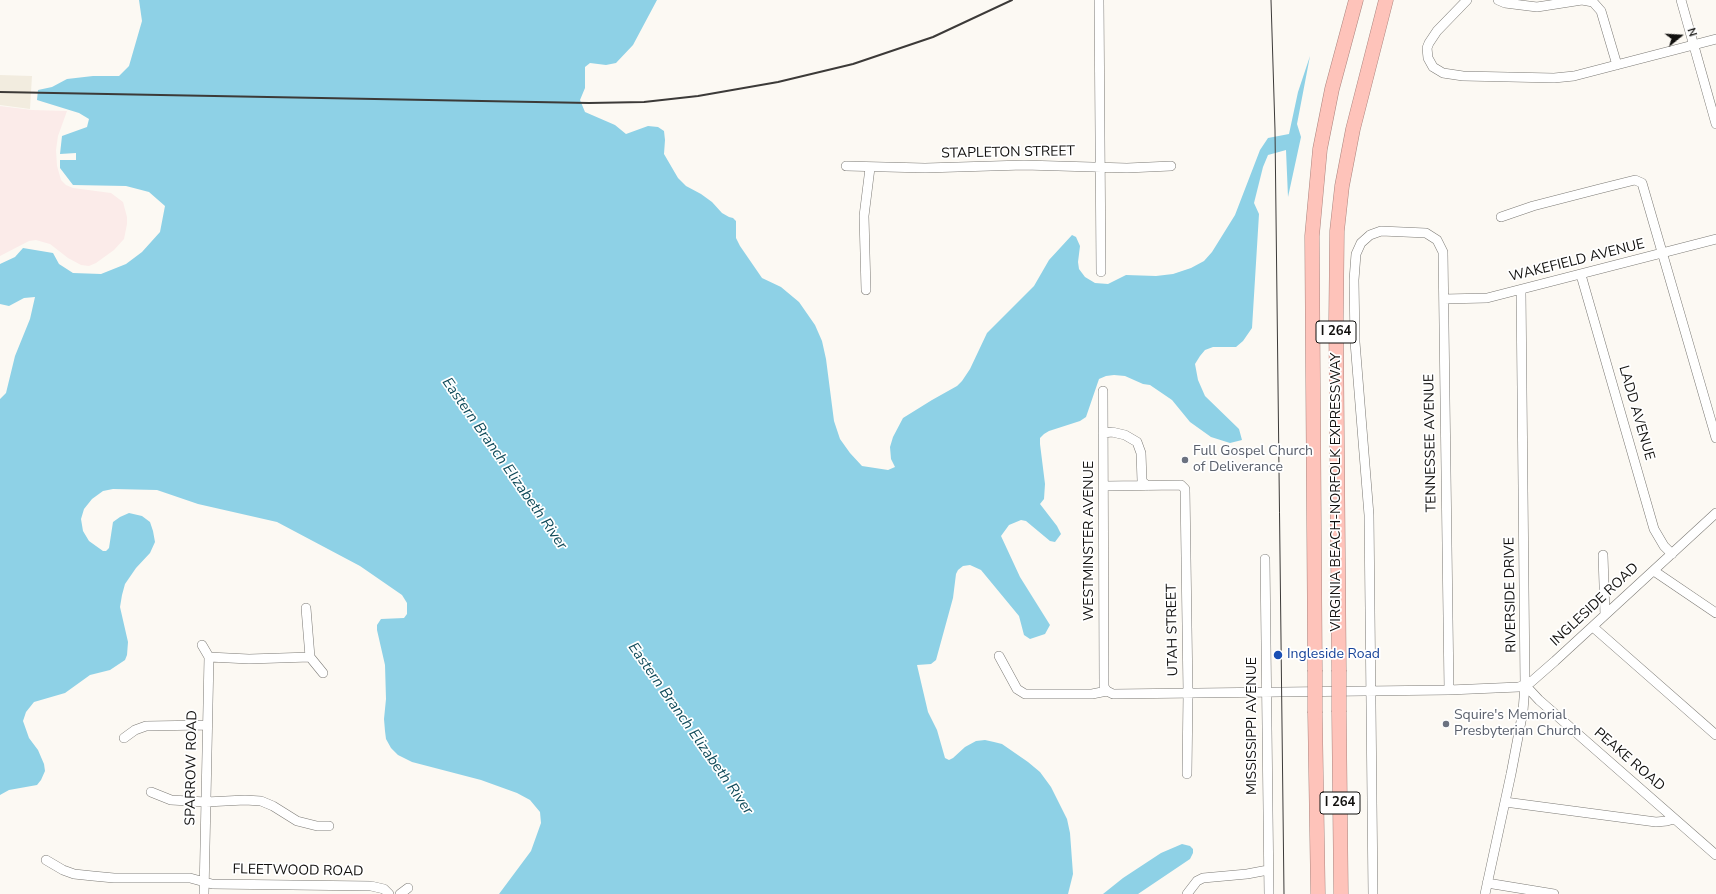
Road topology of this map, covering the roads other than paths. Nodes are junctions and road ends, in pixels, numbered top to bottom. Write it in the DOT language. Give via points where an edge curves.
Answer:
graph roads {
  1 [pos="1098,0"];
  2 [pos="1356,0"];
  3 [pos="1386,0"];
  4 [pos="1467,0"];
  5 [pos="1498,0"];
  6 [pos="1680,0"];
  7 [pos="1716,39"];
  8 [pos="1693,46"];
  9 [pos="1617,66"];
  10 [pos="1716,124"];
  11 [pos="846,166"];
  12 [pos="1099,166"];
  13 [pos="1171,166"];
  14 [pos="870,168"];
  15 [pos="1501,217"];
  16 [pos="1716,239"];
  17 [pos="1662,254"];
  18 [pos="1100,272"];
  19 [pos="1581,275"];
  20 [pos="866,290"];
  21 [pos="1521,291"];
  22 [pos="1444,299"];
  23 [pos="1103,391"];
  24 [pos="1103,433"];
  25 [pos="1716,438"];
  26 [pos="1104,486"];
  27 [pos="1147,486"];
  28 [pos="1716,513"];
  29 [pos="1672,554"];
  30 [pos="1603,555"];
  31 [pos="1266,559"];
  32 [pos="1654,570"];
  33 [pos="306,608"];
  34 [pos="1716,613"];
  35 [pos="1605,615"];
  36 [pos="1592,627"];
  37 [pos="202,644"];
  38 [pos="999,656"];
  39 [pos="209,657"];
  40 [pos="310,657"];
  41 [pos="323,673"];
  42 [pos="1525,685"];
  43 [pos="1449,690"];
  44 [pos="1107,691"];
  45 [pos="1370,691"];
  46 [pos="1268,692"];
  47 [pos="1188,693"];
  48 [pos="206,725"];
  49 [pos="1716,735"];
  50 [pos="124,738"];
  51 [pos="1187,774"];
  52 [pos="151,792"];
  53 [pos="206,802"];
  54 [pos="1505,802"];
  55 [pos="1674,819"];
  56 [pos="329,826"];
  57 [pos="1716,855"];
  58 [pos="46,860"];
  59 [pos="1268,870"];
  60 [pos="204,882"];
  61 [pos="1488,882"];
  62 [pos="408,888"];
  63 [pos="1188,893"];
  64 [pos="204,894"];
  65 [pos="389,894"];
  66 [pos="400,894"];
  67 [pos="1269,894"];
  68 [pos="1318,894"];
  69 [pos="1341,894"];
  70 [pos="1373,894"];
  71 [pos="1485,894"];
  72 [pos="1554,894"];
  1 -- 12 [label="street"];
  2 -- 68 [label="highway, VIRGINIA BEACH-NORFOLK EXPRESSWAY / I 264, bridge" via="1326,114 1312,224"];
  3 -- 69 [label="highway, VIRGINIA BEACH-NORFOLK EXPRESSWAY / I 264, bridge" via="1353,129 1342,186 1337,231"];
  4 -- 9 [label="street" via="1428,42 1427,55 1430,64 1437,70 1455,75 1554,78"];
  5 -- 9 [label="street" via="1537,7 1582,0 1593,2 1601,11"];
  6 -- 8 [label="street"];
  7 -- 8 [label="street"];
  8 -- 9 [label="street"];
  8 -- 10 [label="street"];
  11 -- 14 [label="street, STAPLETON STREET"];
  12 -- 13 [label="street, STAPLETON STREET"];
  12 -- 14 [label="street, STAPLETON STREET"];
  12 -- 18 [label="street"];
  14 -- 20 [label="street" via="864,216"];
  15 -- 17 [label="street" via="1533,206 1635,180 1642,183"];
  16 -- 17 [label="street, WAKEFIELD AVENUE"];
  17 -- 19 [label="street, WAKEFIELD AVENUE"];
  17 -- 25 [label="street"];
  19 -- 21 [label="street, WAKEFIELD AVENUE"];
  19 -- 29 [label="street, LADD AVENUE" via="1654,529"];
  21 -- 22 [label="street, WAKEFIELD AVENUE" via="1478,299"];
  21 -- 42 [label="street, RIVERSIDE DRIVE"];
  22 -- 43 [label="street, TENNESSEE AVENUE"];
  22 -- 45 [label="street, TENNESSEE AVENUE" via="1443,252 1437,240 1426,232 1396,231 1381,231 1365,238 1358,249 1355,271 1355,342 1369,515"];
  23 -- 24 [label="street, WESTMINSTER AVENUE"];
  24 -- 26 [label="street, WESTMINSTER AVENUE"];
  24 -- 27 [label="street" via="1125,435 1137,442 1141,453 1142,481"];
  26 -- 27 [label="street"];
  26 -- 44 [label="street, WESTMINSTER AVENUE" via="1104,687"];
  27 -- 47 [label="street, UTAH STREET" via="1184,487"];
  28 -- 29 [label="street, INGLESIDE ROAD"];
  29 -- 32 [label="street, INGLESIDE ROAD"];
  30 -- 35 [label="street"];
  31 -- 46 [label="street, MISSISSIPPI AVENUE"];
  32 -- 34 [label="street"];
  32 -- 35 [label="street, INGLESIDE ROAD"];
  33 -- 40 [label="street"];
  35 -- 36 [label="street, INGLESIDE ROAD"];
  36 -- 42 [label="street, INGLESIDE ROAD"];
  36 -- 49 [label="street"];
  37 -- 39 [label="street"];
  38 -- 44 [label="street, INGLESIDE ROAD" via="1017,689 1025,694 1092,694"];
  39 -- 40 [label="street"];
  39 -- 48 [label="street, SPARROW ROAD"];
  40 -- 41 [label="street"];
  42 -- 43 [label="street, INGLESIDE ROAD" via="1506,689"];
  42 -- 54 [label="street, RIVERSIDE DRIVE" via="1523,711"];
  42 -- 55 [label="street, PEAKE ROAD"];
  43 -- 45 [label="street, INGLESIDE ROAD"];
  44 -- 47 [label="street, INGLESIDE ROAD" via="1113,694"];
  45 -- 46 [label="street, INGLESIDE ROAD"];
  45 -- 70 [label="street, TENNESSEE AVENUE"];
  46 -- 47 [label="street, INGLESIDE ROAD"];
  46 -- 59 [label="street, MISSISSIPPI AVENUE"];
  47 -- 51 [label="street, UTAH STREET"];
  48 -- 50 [label="street" via="146,726"];
  48 -- 53 [label="street, SPARROW ROAD"];
  52 -- 53 [label="street" via="171,800"];
  53 -- 56 [label="street" via="261,801 297,821 316,826"];
  53 -- 60 [label="street, SPARROW ROAD"];
  54 -- 55 [label="street" via="1656,822"];
  54 -- 61 [label="street, RIVERSIDE DRIVE"];
  55 -- 57 [label="street, PEAKE ROAD"];
  58 -- 60 [label="street, FLEETWOOD ROAD" via="74,874 114,878 190,878"];
  59 -- 63 [label="street" via="1203,878 1197,881"];
  59 -- 67 [label="street, MISSISSIPPI AVENUE"];
  60 -- 64 [label="street, SPARROW ROAD"];
  60 -- 65 [label="street, FLEETWOOD ROAD" via="286,886 371,886 384,889"];
  61 -- 71 [label="street, RIVERSIDE DRIVE"];
  61 -- 72 [label="street"];
  62 -- 66 [label="street"];
}
